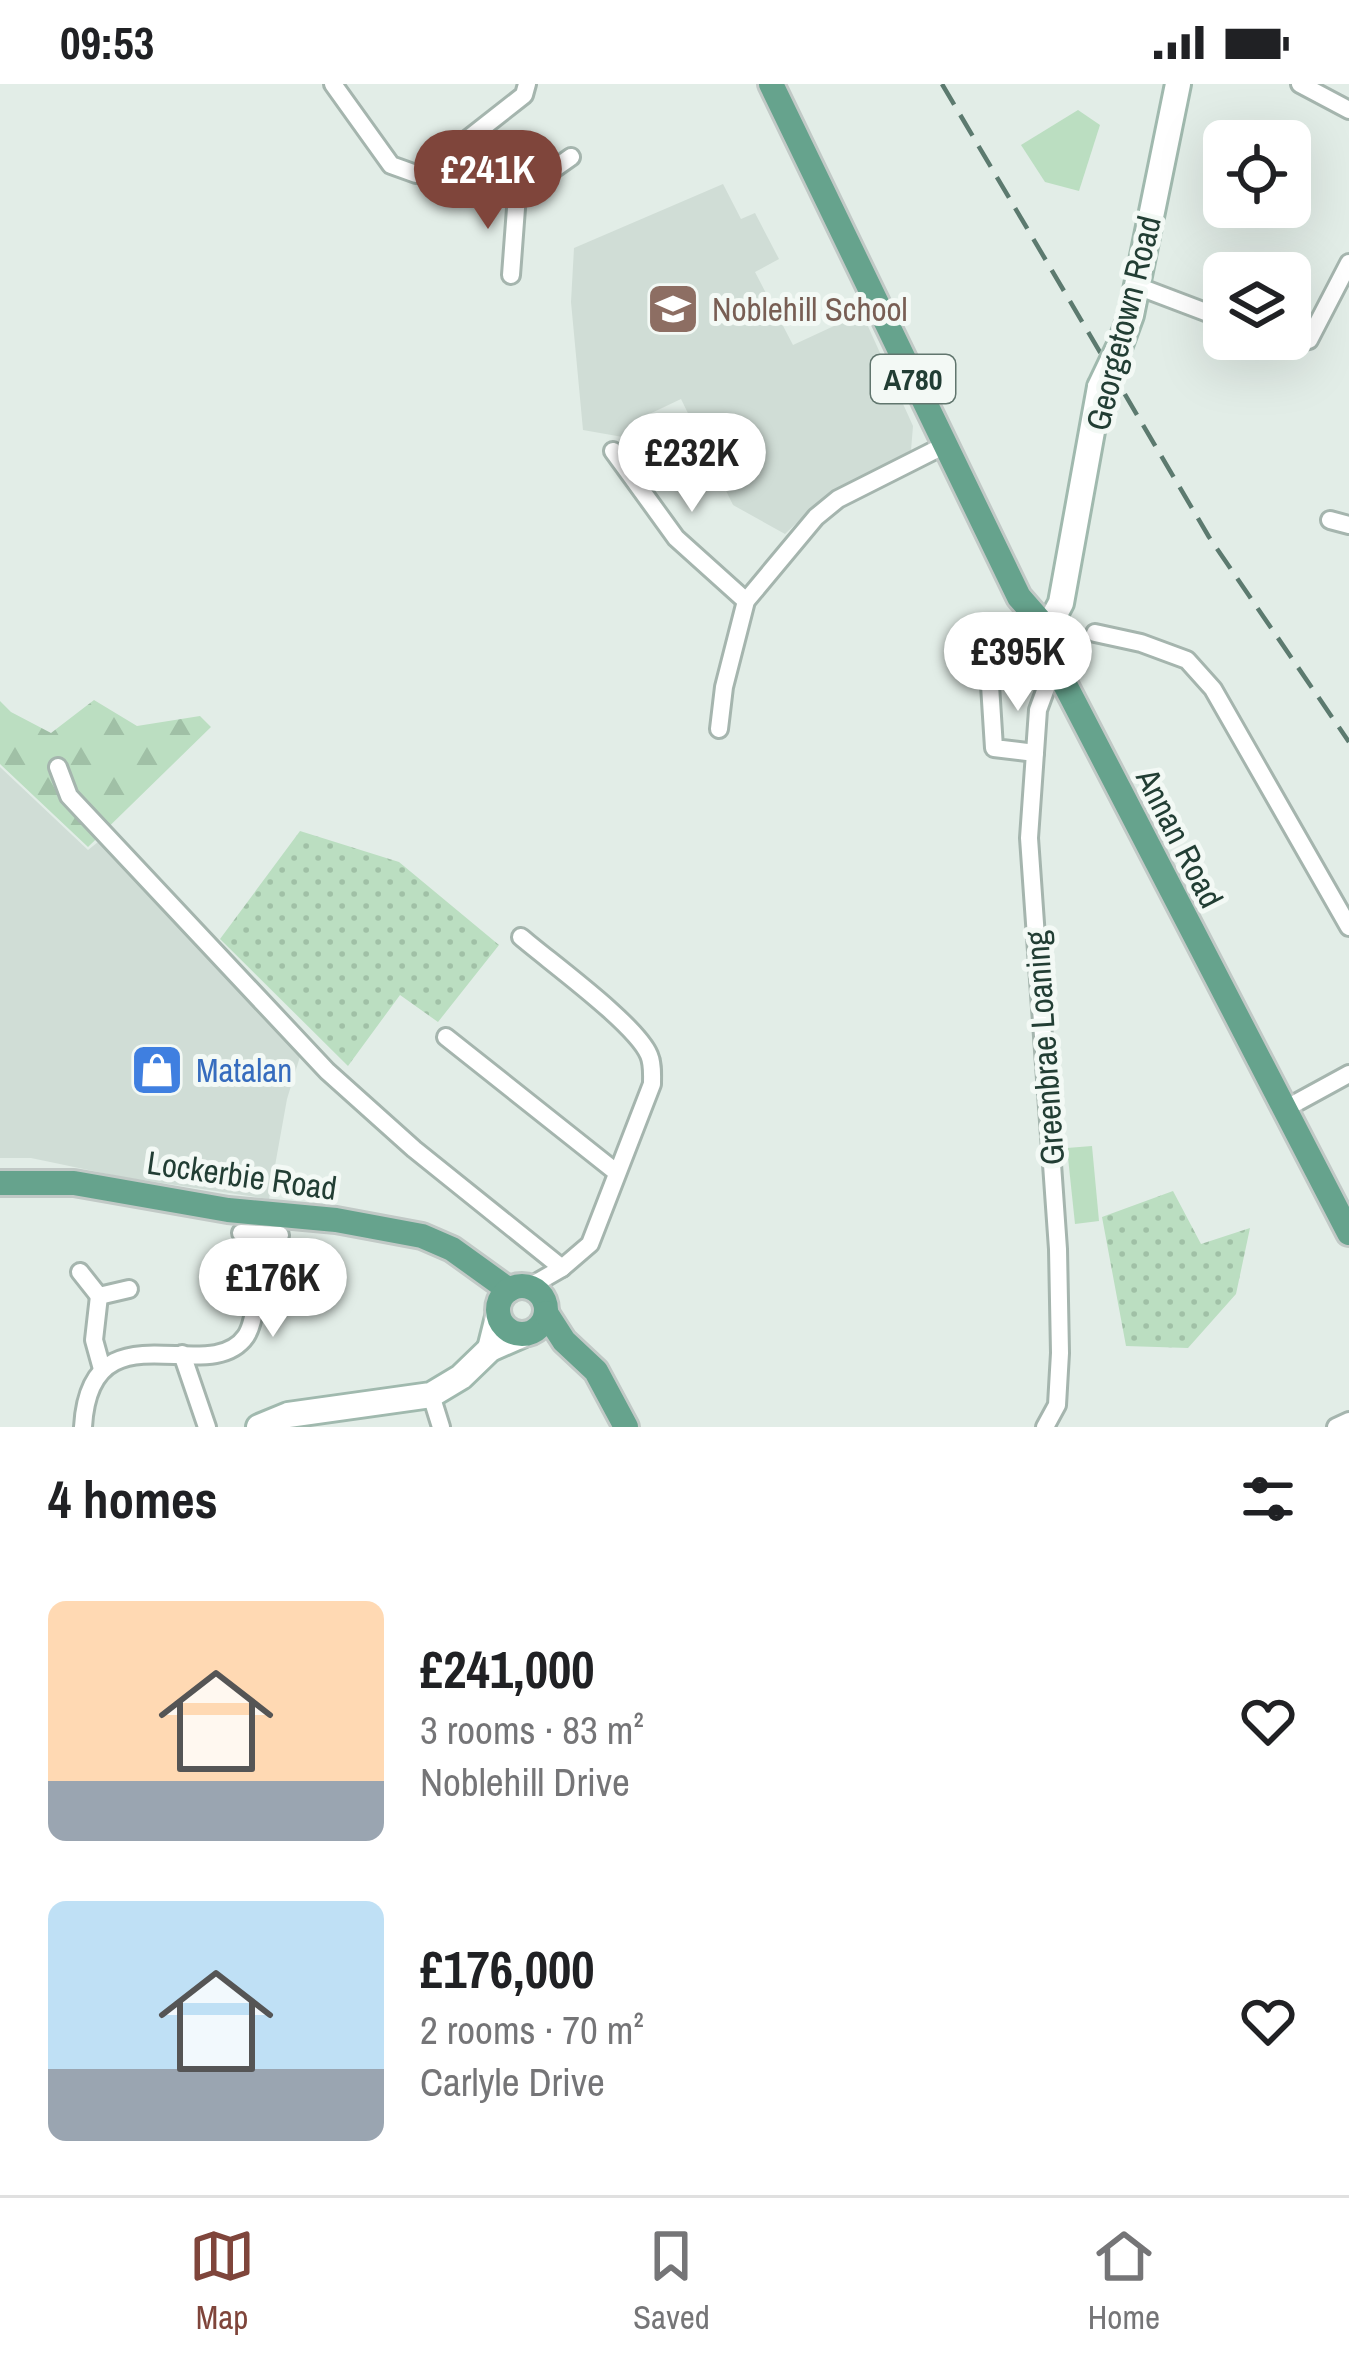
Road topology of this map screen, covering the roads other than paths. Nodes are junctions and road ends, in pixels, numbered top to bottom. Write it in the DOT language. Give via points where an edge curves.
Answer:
graph roads {
  1 [pos="333,84"];
  2 [pos="527,84"];
  3 [pos="771,84"];
  4 [pos="1178,84"];
  5 [pos="1300,84"];
  6 [pos="1349,110"];
  7 [pos="474,135"];
  8 [pos="571,157"];
  9 [pos="518,195"];
  10 [pos="1349,263"];
  11 [pos="511,275"];
  12 [pos="1137,286"];
  13 [pos="1203,311"];
  14 [pos="1311,336"];
  15 [pos="945,445"];
  16 [pos="613,451"];
  17 [pos="1330,520"];
  18 [pos="1349,525"];
  19 [pos="746,602"];
  20 [pos="1047,629"];
  21 [pos="1095,633"];
  22 [pos="1058,671"];
  23 [pos="990,685"];
  24 [pos="719,729"];
  25 [pos="1035,753"];
  26 [pos="58,767"];
  27 [pos="1349,926"];
  28 [pos="521,937"];
  29 [pos="446,1036"];
  30 [pos="1349,1074"];
  31 [pos="1283,1110"];
  32 [pos="616,1172"];
  33 [pos="0,1183"];
  34 [pos="1349,1233"];
  35 [pos="280,1235"];
  36 [pos="562,1268"];
  37 [pos="80,1272"];
  38 [pos="129,1289"];
  39 [pos="99,1296"];
  40 [pos="522,1309"];
  41 [pos="182,1354"];
  42 [pos="102,1369"];
  43 [pos="431,1395"];
  44 [pos="1349,1421"];
  45 [pos="83,1427"];
  46 [pos="206,1427"];
  47 [pos="259,1427"];
  48 [pos="441,1427"];
  49 [pos="626,1427"];
  50 [pos="1045,1427"];
  51 [pos="1336,1427"];
  1 -- 7 [label="street" via="391,165 416,174"];
  2 -- 7 [label="street"];
  3 -- 15 [label="main road, Annan Road / A780"];
  4 -- 12 [label="street, Georgetown Road"];
  5 -- 6 [label="street"];
  7 -- 9 [label="street"];
  8 -- 9 [label="street"];
  9 -- 11 [label="street"];
  10 -- 14 [label="street"];
  12 -- 13 [label="street"];
  12 -- 20 [label="street, Georgetown Road, bridge" via="1100,386 1061,603"];
  15 -- 19 [label="street" via="838,499"];
  15 -- 20 [label="main road, Annan Road / A780" via="1019,597"];
  16 -- 19 [label="street" via="676,538"];
  17 -- 18 [label="street"];
  19 -- 24 [label="street"];
  20 -- 22 [label="main road, Annan Road / A780"];
  21 -- 27 [label="street" via="1186,660 1213,688"];
  22 -- 25 [label="street, Greenbrae Loaning" via="1038,710"];
  22 -- 31 [label="main road, Annan Road / A780"];
  23 -- 25 [label="street" via="994,748"];
  25 -- 50 [label="street, Greenbrae Loaning" via="1029,838 1059,1270 1057,1405"];
  26 -- 36 [label="street" via="70,796 326,1071"];
  28 -- 32 [label="street" via="652,1060 652,1084"];
  29 -- 32 [label="street"];
  30 -- 31 [label="street"];
  31 -- 34 [label="main road, Annan Road / A780"];
  32 -- 36 [label="street" via="590,1244"];
  33 -- 40 [label="main road, Lockerbie Road" via="74,1183 422,1236 452,1249"];
  35 -- 41 [label="street" via="251,1234 252,1323 245,1337 222,1352"];
  36 -- 40 [label="street"];
  37 -- 39 [label="street"];
  38 -- 39 [label="street"];
  39 -- 42 [label="street" via="94,1340"];
  40 -- 43 [label="street" via="461,1377"];
  40 -- 49 [label="main road" via="596,1371"];
  41 -- 42 [label="street" via="122,1358"];
  41 -- 46 [label="street"];
  42 -- 45 [label="street" via="85,1397"];
  43 -- 47 [label="street" via="288,1414"];
  43 -- 48 [label="street"];
  44 -- 51 [label="street"];
}
